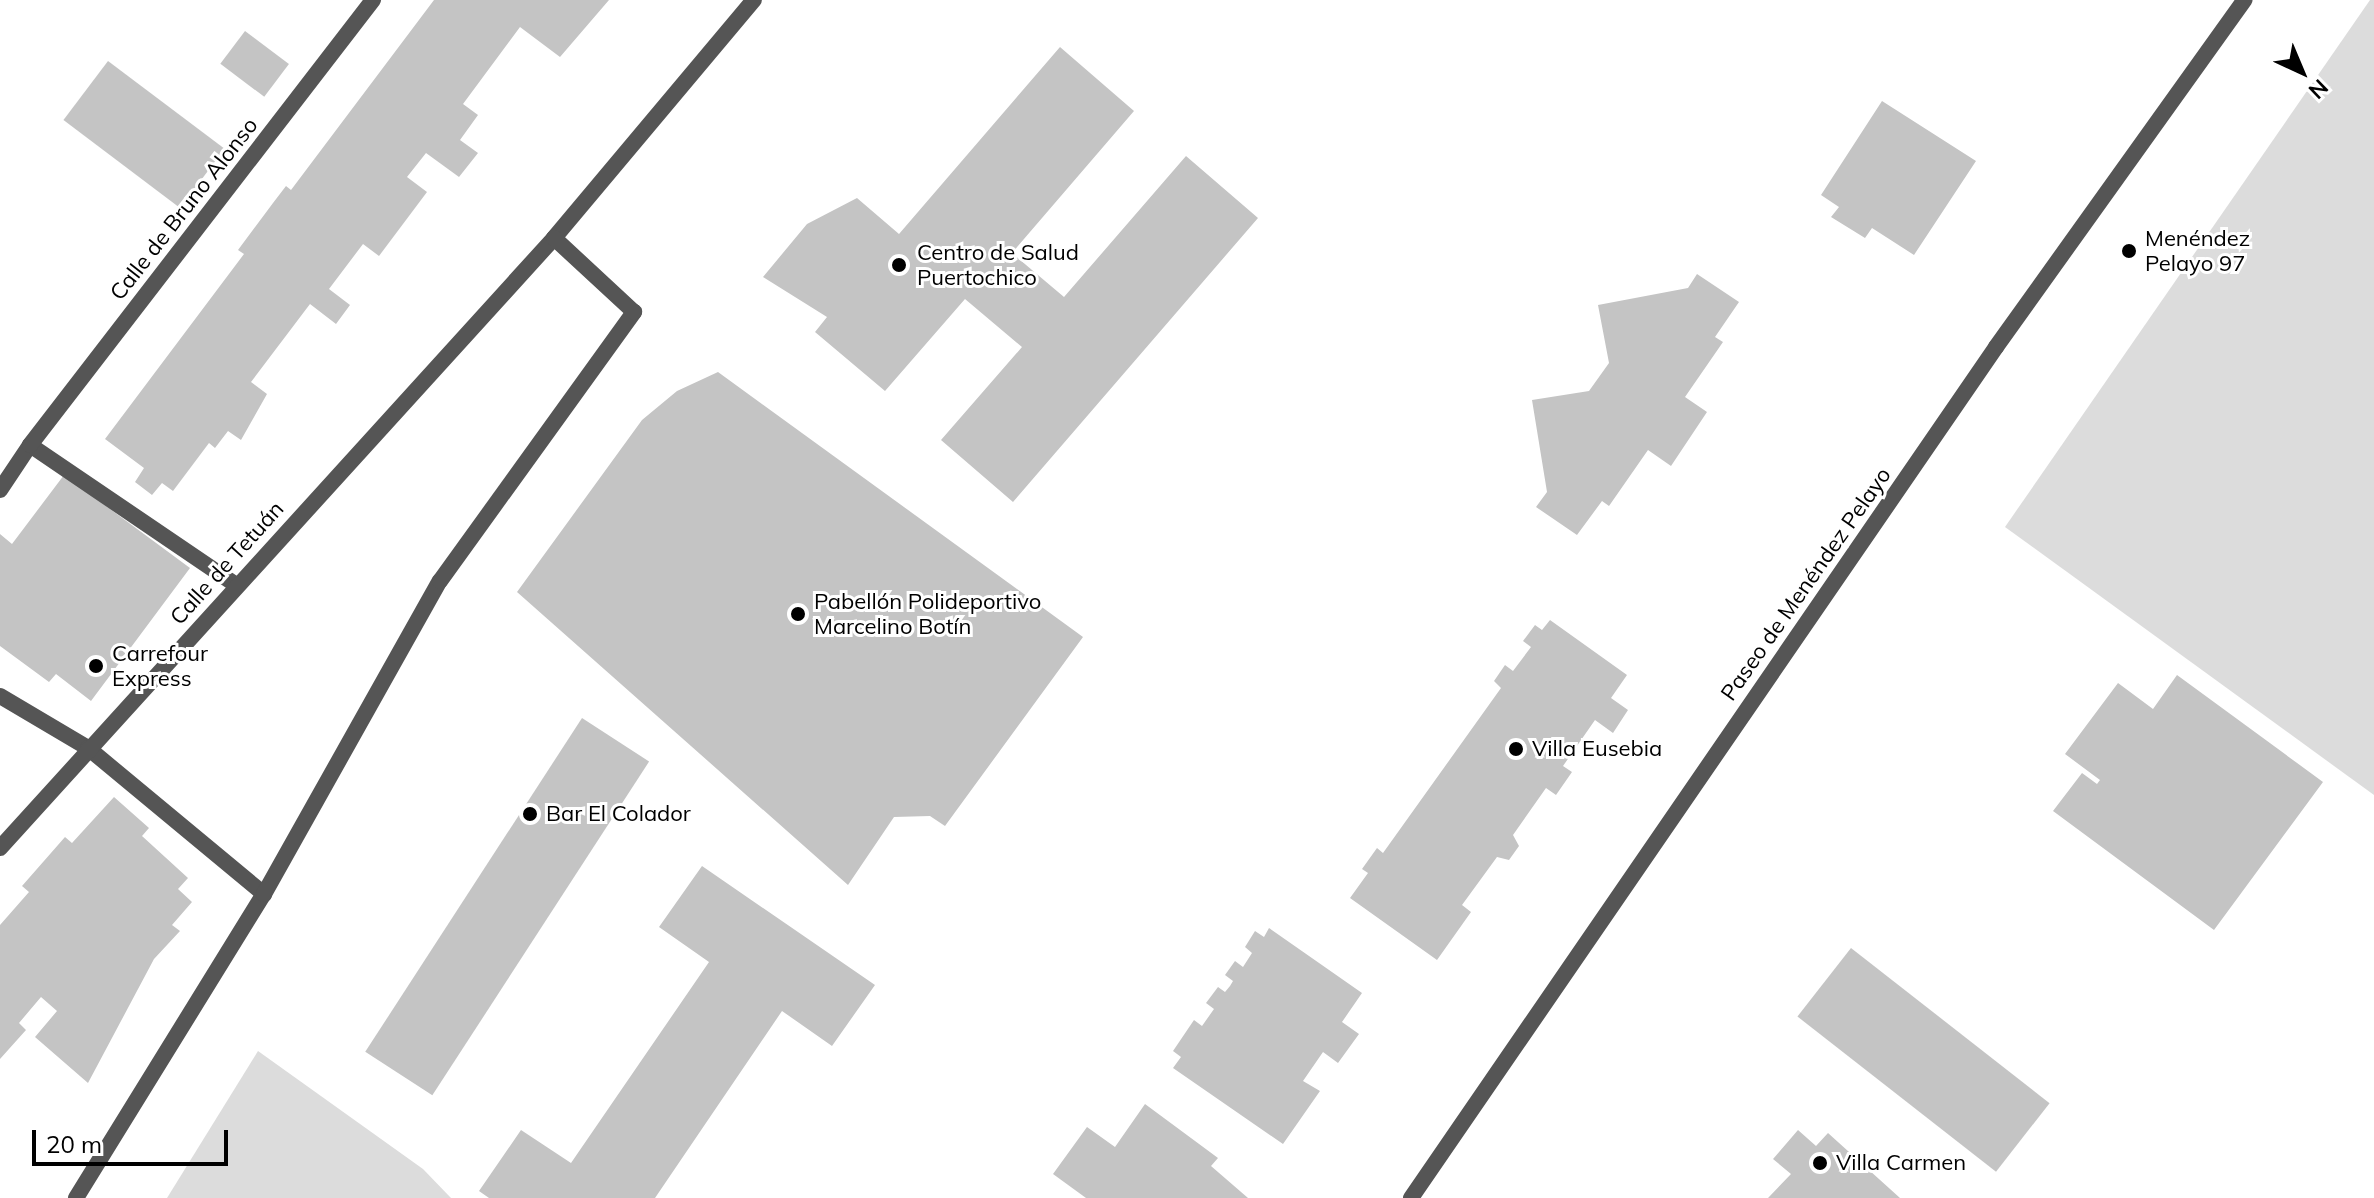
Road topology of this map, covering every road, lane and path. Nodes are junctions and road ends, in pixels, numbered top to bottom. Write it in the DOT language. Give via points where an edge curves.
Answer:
graph roads {
  1 [pos="373,0"];
  2 [pos="754,0"];
  3 [pos="2244,0"];
  4 [pos="554,238"];
  5 [pos="30,445"];
  6 [pos="0,490"];
  7 [pos="236,585"];
  8 [pos="0,696"];
  9 [pos="88,748"];
  10 [pos="0,848"];
  11 [pos="264,894"];
  12 [pos="76,1198"];
  13 [pos="1411,1198"];
  1 -- 5 [label="street, Calle de Bruno Alonso"];
  2 -- 4 [label="street, Calle de Tetuán"];
  3 -- 13 [label="street, Paseo de Menéndez Pelayo" via="1996,347"];
  4 -- 7 [label="street, Calle de Tetuán"];
  4 -- 11 [label="street" via="634,312 440,581"];
  5 -- 6 [label="street, Calle de Bruno Alonso"];
  5 -- 7 [label="street"];
  7 -- 9 [label="street, Calle de Tetuán"];
  8 -- 9 [label="street"];
  9 -- 10 [label="street, Calle de Tetuán"];
  9 -- 11 [label="street"];
  11 -- 12 [label="street"];
}
